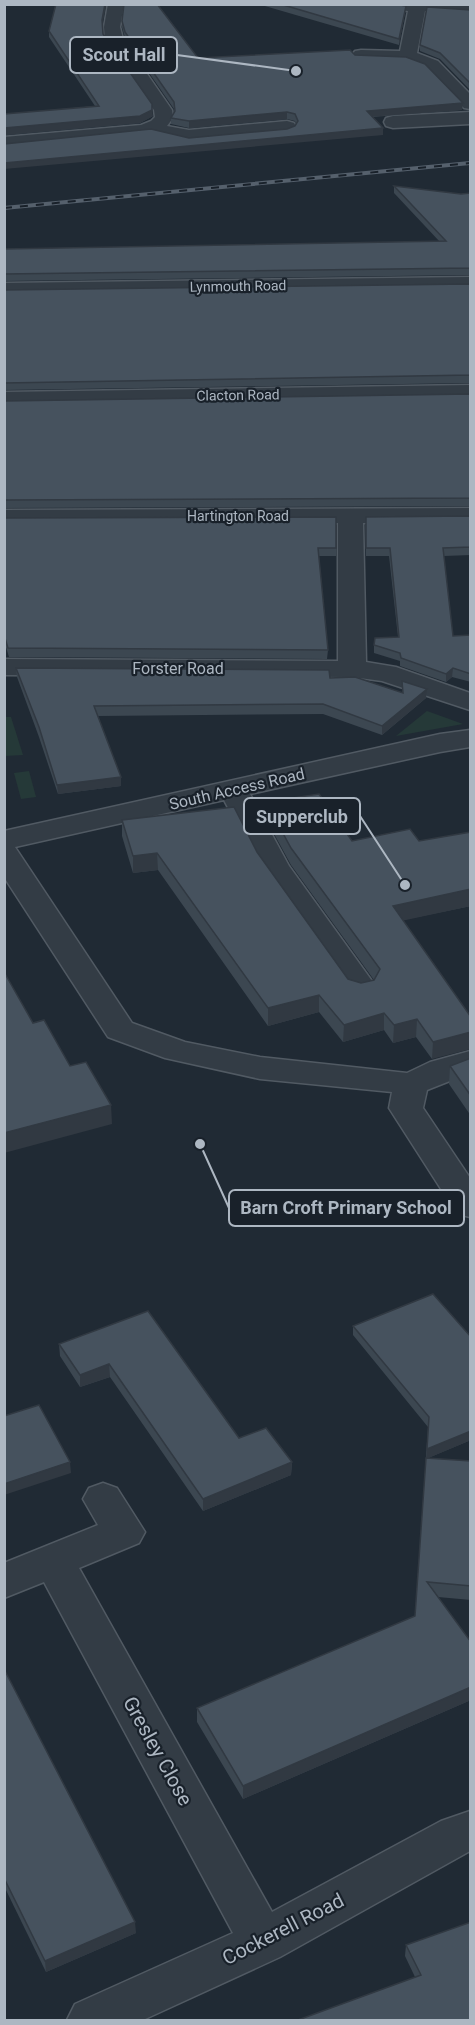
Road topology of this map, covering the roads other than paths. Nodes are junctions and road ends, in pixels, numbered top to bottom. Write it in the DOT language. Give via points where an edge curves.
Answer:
graph roads {
  1 [pos="116,4"];
  2 [pos="396,4"];
  3 [pos="417,7"];
  4 [pos="471,9"];
  5 [pos="361,55"];
  6 [pos="408,56"];
  7 [pos="471,104"];
  8 [pos="471,118"];
  9 [pos="393,122"];
  10 [pos="155,127"];
  11 [pos="287,127"];
  12 [pos="4,143"];
  13 [pos="471,283"];
  14 [pos="4,289"];
  15 [pos="471,392"];
  16 [pos="4,399"];
  17 [pos="471,515"];
  18 [pos="350,516"];
  19 [pos="4,517"];
  20 [pos="4,668"];
  21 [pos="352,669"];
  22 [pos="470,702"];
  23 [pos="471,739"];
  24 [pos="233,790"];
  25 [pos="4,840"];
  26 [pos="4,854"];
  27 [pos="361,988"];
  28 [pos="471,1062"];
  29 [pos="411,1084"];
  30 [pos="471,1205"];
  31 [pos="103,1499"];
  32 [pos="54,1561"];
  33 [pos="4,1581"];
  34 [pos="471,1831"];
  35 [pos="263,1942"];
  36 [pos="92,2020"];
  1 -- 10 [label="street" via="114,39 163,110 164,118"];
  2 -- 3 [label="street"];
  3 -- 4 [label="street"];
  3 -- 6 [label="street"];
  5 -- 6 [label="street"];
  6 -- 7 [label="street" via="432,65"];
  8 -- 9 [label="street"];
  10 -- 11 [label="street" via="189,136"];
  10 -- 12 [label="street"];
  13 -- 14 [label="street, Lynmouth Road"];
  15 -- 16 [label="street, Clacton Road"];
  17 -- 18 [label="street, Hartington Road"];
  18 -- 19 [label="street, Hartington Road"];
  18 -- 21 [label="street"];
  20 -- 21 [label="street, Forster Road"];
  21 -- 22 [label="street, Forster Road" via="386,673"];
  23 -- 24 [label="street, South Access Road"];
  24 -- 25 [label="street, South Access Road"];
  24 -- 27 [label="street" via="274,867"];
  26 -- 29 [label="street" via="120,1030 177,1051 260,1068"];
  28 -- 29 [label="street"];
  29 -- 30 [label="street" via="406,1108"];
  31 -- 32 [label="street" via="124,1532"];
  32 -- 33 [label="street"];
  32 -- 35 [label="street, Gresley Close"];
  34 -- 35 [label="street, Cockerell Road" via="457,1835"];
  35 -- 36 [label="street, Cockerell Road"];
}
